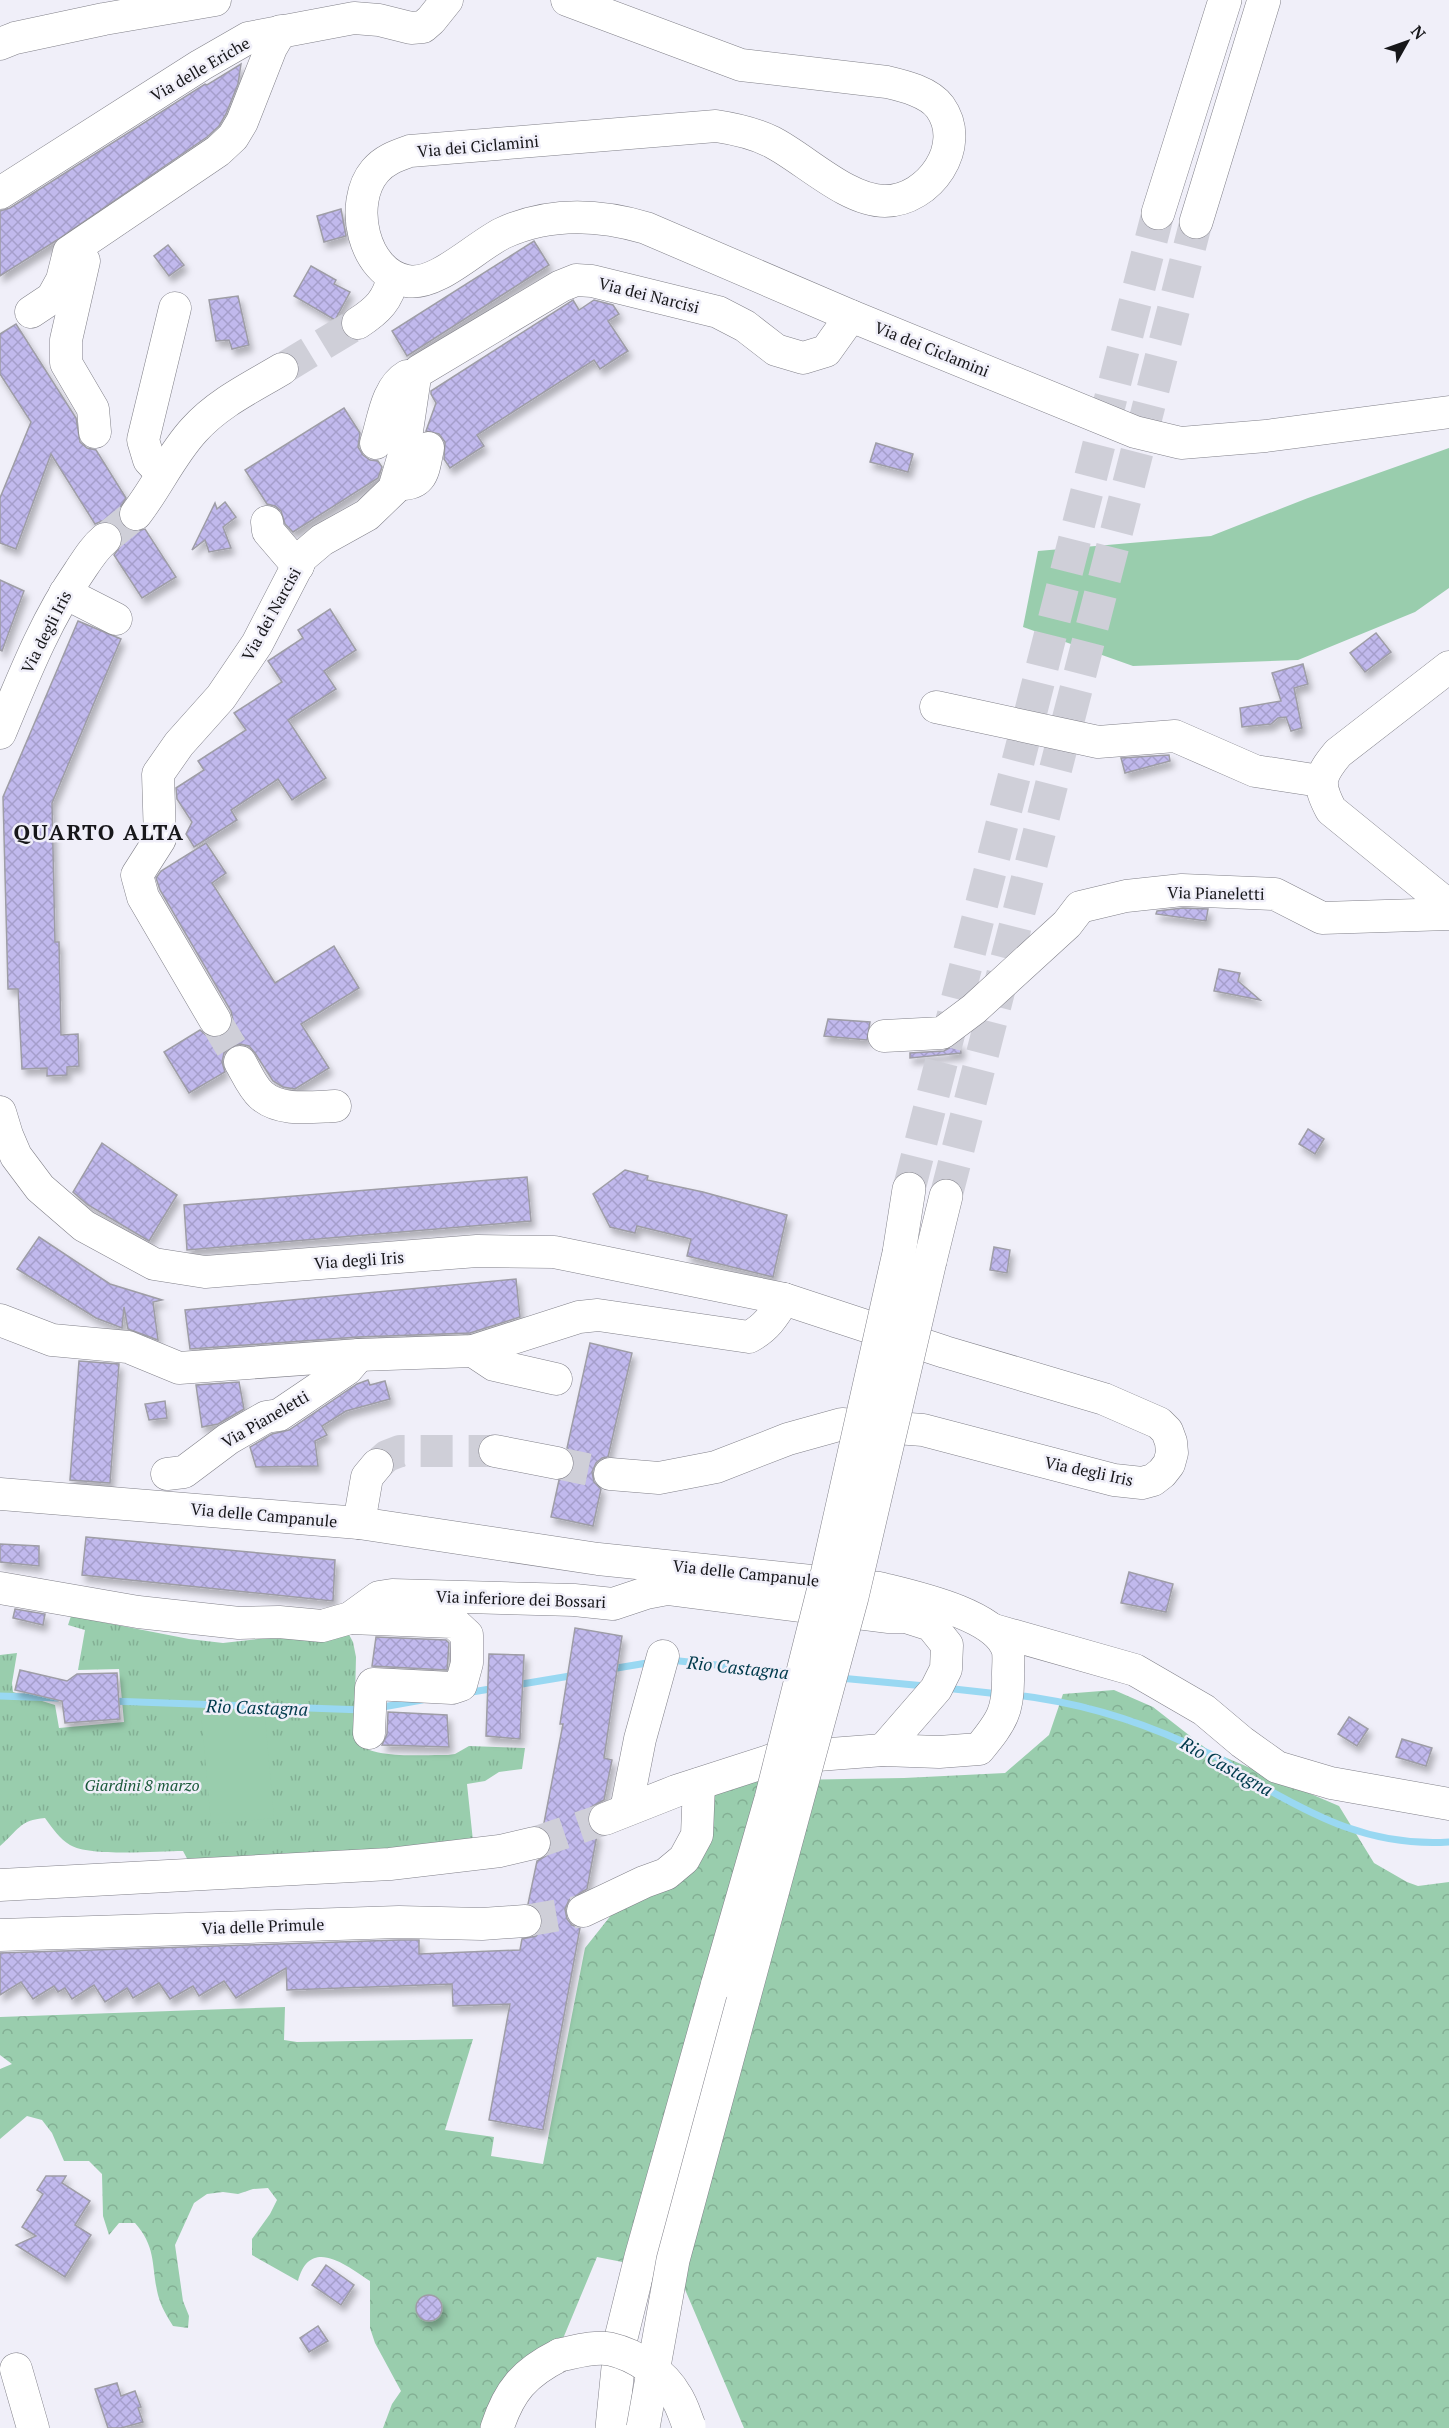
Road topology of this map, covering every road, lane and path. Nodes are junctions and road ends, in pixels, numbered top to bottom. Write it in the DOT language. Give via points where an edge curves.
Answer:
graph roads {
  1 [pos="214,0"];
  2 [pos="447,0"];
  3 [pos="567,0"];
  4 [pos="1225,0"];
  5 [pos="1264,0"];
  6 [pos="1286,0"];
  7 [pos="281,31"];
  8 [pos="0,44"];
  9 [pos="1231,109"];
  10 [pos="0,193"];
  11 [pos="1158,213"];
  12 [pos="1196,222"];
  13 [pos="89,237"];
  14 [pos="393,277"];
  15 [pos="175,308"];
  16 [pos="31,312"];
  17 [pos="851,316"];
  18 [pos="358,322"];
  19 [pos="282,369"];
  20 [pos="415,377"];
  21 [pos="1449,412"];
  22 [pos="96,432"];
  23 [pos="376,443"];
  24 [pos="428,448"];
  25 [pos="162,474"];
  26 [pos="396,484"];
  27 [pos="136,514"];
  28 [pos="267,522"];
  29 [pos="105,539"];
  30 [pos="298,566"];
  31 [pos="65,593"];
  32 [pos="116,619"];
  33 [pos="1449,667"];
  34 [pos="936,707"];
  35 [pos="0,733"];
  36 [pos="1320,781"];
  37 [pos="1449,906"];
  38 [pos="1449,914"];
  39 [pos="215,1020"];
  40 [pos="884,1036"];
  41 [pos="240,1062"];
  42 [pos="336,1106"];
  43 [pos="0,1112"];
  44 [pos="909,1189"];
  45 [pos="946,1196"];
  46 [pos="784,1299"];
  47 [pos="0,1320"];
  48 [pos="473,1352"];
  49 [pos="359,1355"];
  50 [pos="556,1379"];
  51 [pos="495,1451"];
  52 [pos="557,1463"];
  53 [pos="377,1465"];
  54 [pos="166,1474"];
  55 [pos="610,1474"];
  56 [pos="0,1494"];
  57 [pos="359,1524"];
  58 [pos="0,1588"];
  59 [pos="350,1618"];
  60 [pos="994,1630"];
  61 [pos="663,1656"];
  62 [pos="369,1733"];
  63 [pos="883,1750"];
  64 [pos="699,1784"];
  65 [pos="1449,1804"];
  66 [pos="534,1843"];
  67 [pos="0,1885"];
  68 [pos="583,1911"];
  69 [pos="525,1921"];
  70 [pos="0,1935"];
  71 [pos="16,2369"];
  72 [pos="689,2427"];
  73 [pos="33,2428"];
  74 [pos="497,2428"];
  75 [pos="612,2428"];
  76 [pos="643,2428"];
  1 -- 8 [label="street"];
  2 -- 7 [label="street, Via delle Eriche" via="423,27 354,18"];
  3 -- 14 [label="street, Via dei Ciclamini" via="741,65 908,87 939,105 947,119 950,146 943,165 918,192 884,201 849,191 773,142 716,126 410,152 386,160 373,172 365,189 362,225 369,249"];
  4 -- 11 [label="highway"];
  5 -- 9 [label="highway"];
  6 -- 9 [label="highway"];
  7 -- 10 [label="street, Via delle Eriche" via="248,38 201,65"];
  7 -- 13 [label="street" via="233,137"];
  9 -- 12 [label="highway"];
  13 -- 16 [label="street" via="69,252 62,280 52,298"];
  13 -- 22 [label="street" via="66,340 66,363 93,409"];
  14 -- 17 [label="street, Via dei Ciclamini" via="424,281 526,224 552,218 601,218 656,232"];
  14 -- 18 [label="street" via="382,306"];
  15 -- 25 [label="street" via="143,440 149,459"];
  17 -- 20 [label="street, Via dei Narcisi" via="826,351 803,358 776,350 745,326 718,312 576,280 434,360"];
  17 -- 21 [label="street, Via dei Ciclamini" via="1135,432 1181,443"];
  19 -- 25 [label="street" via="218,408 195,429"];
  20 -- 23 [label="street" via="407,376 397,382"];
  20 -- 26 [label="street, Via dei Narcisi"];
  24 -- 26 [label="street" via="422,476 414,483"];
  25 -- 27 [label="street"];
  26 -- 30 [label="street, Via dei Narcisi" via="367,515 322,540 302,557"];
  28 -- 30 [label="street" via="268,531"];
  29 -- 31 [label="street, Via degli Iris"];
  30 -- 39 [label="street, Via dei Narcisi" via="257,644 221,697 158,774 160,838 137,875 143,897"];
  31 -- 32 [label="street"];
  31 -- 35 [label="street, Via degli Iris" via="31,658"];
  33 -- 36 [label="street" via="1338,753"];
  34 -- 36 [label="street" via="1098,742 1176,736 1255,771"];
  36 -- 37 [label="street" via="1331,810"];
  38 -- 40 [label="street, Via Pianeletti" via="1322,918 1275,894 1182,890 1126,896 1080,907 1067,924 974,1010 942,1033"];
  41 -- 42 [label="street" via="259,1094 275,1105"];
  43 -- 46 [label="street, Via degli Iris" via="16,1156 40,1188 84,1226 154,1264 205,1272 477,1251 554,1252"];
  44 -- 75 [label="highway, bridge" via="899,1253 824,1588 771,1799 621,2338"];
  45 -- 76 [label="highway, bridge" via="852,1597 673,2260"];
  46 -- 48 [label="street" via="772,1320 749,1337 598,1315 579,1317"];
  46 -- 55 [label="street, Via degli Iris" via="1104,1399 1149,1418 1167,1431 1172,1453 1169,1464 1153,1480 1114,1480 923,1430 842,1424 788,1439 716,1467 660,1478"];
  47 -- 49 [label="street" via="52,1340 128,1347 179,1368"];
  48 -- 49 [label="street"];
  48 -- 50 [label="street" via="494,1365"];
  49 -- 54 [label="street, Via Pianeletti" via="347,1369 279,1415 266,1417 228,1439 184,1472"];
  51 -- 52 [label="street"];
  53 -- 57 [label="street" via="367,1477"];
  56 -- 57 [label="street, Via delle Campanule"];
  57 -- 60 [label="street, Via delle Campanule" via="598,1558 879,1588 971,1616"];
  58 -- 59 [label="street, Via inferiore dei Bossari" via="138,1612 238,1623 322,1626"];
  59 -- 62 [label="street" via="453,1622 467,1635 467,1663 461,1684 452,1688 373,1684"];
  59 -- 63 [label="street, Via inferiore dei Bossari" via="379,1597 392,1595 613,1604 667,1589 906,1617 931,1625 947,1645 946,1669 936,1689"];
  60 -- 63 [label="street" via="1008,1650 1009,1693 1000,1723 979,1749"];
  60 -- 65 [label="street" via="1135,1670 1204,1710 1278,1767 1331,1783"];
  61 -- 64 [label="street" via="615,1815"];
  63 -- 64 [label="street" via="778,1758"];
  64 -- 68 [label="street" via="697,1835 684,1859 666,1875"];
  66 -- 67 [label="street" via="500,1851 390,1864"];
  69 -- 70 [label="street, Via delle Primule"];
  71 -- 73 [label="street"];
  72 -- 74 [label="highway, bridge" via="676,2396 657,2372 638,2359 609,2349 590,2349 560,2355 538,2366 521,2381 505,2404"];
}
